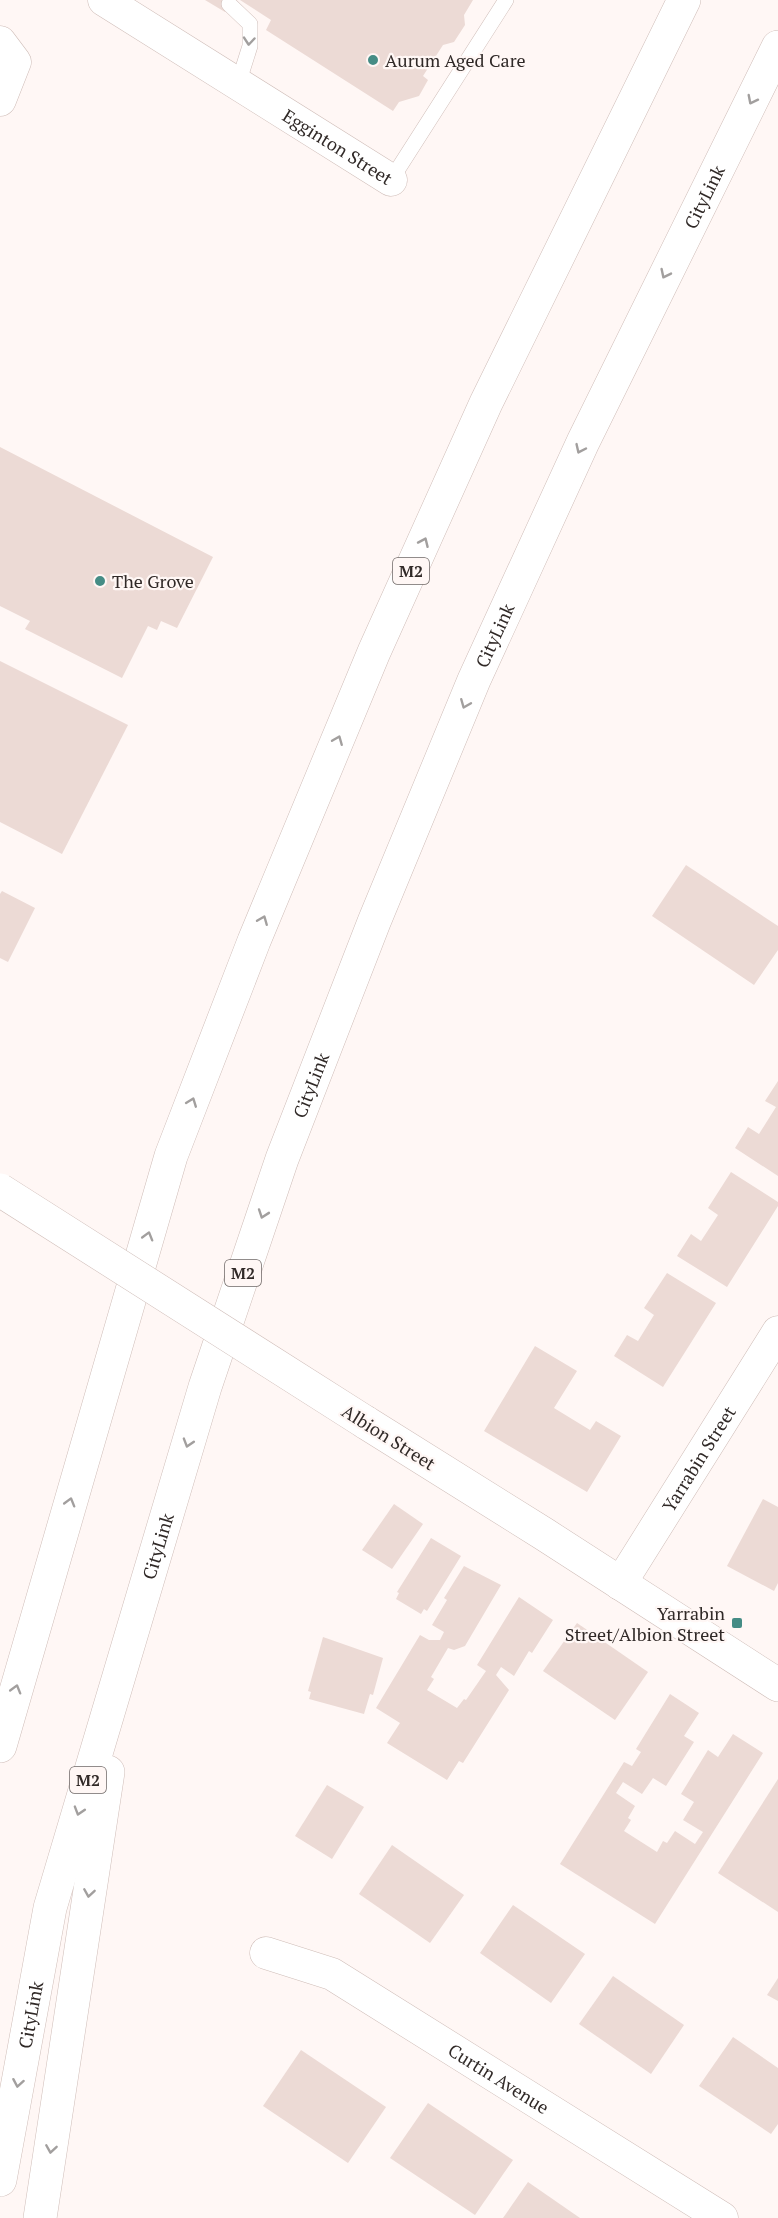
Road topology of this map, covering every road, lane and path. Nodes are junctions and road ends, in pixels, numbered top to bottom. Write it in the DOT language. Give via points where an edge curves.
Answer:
graph roads {
  1 [pos="506,0"];
  2 [pos="684,0"];
  3 [pos="112,2"];
  4 [pos="229,4"];
  5 [pos="0,42"];
  6 [pos="778,47"];
  7 [pos="238,84"];
  8 [pos="0,100"];
  9 [pos="391,180"];
  10 [pos="0,1190"];
  11 [pos="778,1332"];
  12 [pos="620,1584"];
  13 [pos="127,1649"];
  14 [pos="778,1685"];
  15 [pos="0,1746"];
  16 [pos="266,1953"];
  17 [pos="0,2180"];
  18 [pos="40,2218"];
  19 [pos="722,2218"];
  1 -- 9 [label="lane, Egginton Street"];
  15 -- 2 [label="main road, M2, one-way" via="171,1156 250,952 374,652 486,404"];
  3 -- 7 [label="street, Egginton Street"];
  4 -- 7 [label="lane, one-way" via="250,24 250,46"];
  5 -- 8 [label="street" via="15,62"];
  6 -- 13 [label="main road, CityLink / M2, one-way" via="583,442 474,680 374,922 282,1159 205,1387"];
  7 -- 9 [label="street, Egginton Street"];
  10 -- 12 [label="main road, Albion Street, bridge"];
  11 -- 12 [label="street, Yarrabin Street"];
  12 -- 14 [label="main road, Albion Street"];
  13 -- 17 [label="main road, CityLink / M2, one-way" via="50,1908"];
  13 -- 18 [label="main road, one-way"];
  16 -- 19 [label="street, Curtin Avenue" via="332,1974"];
}
